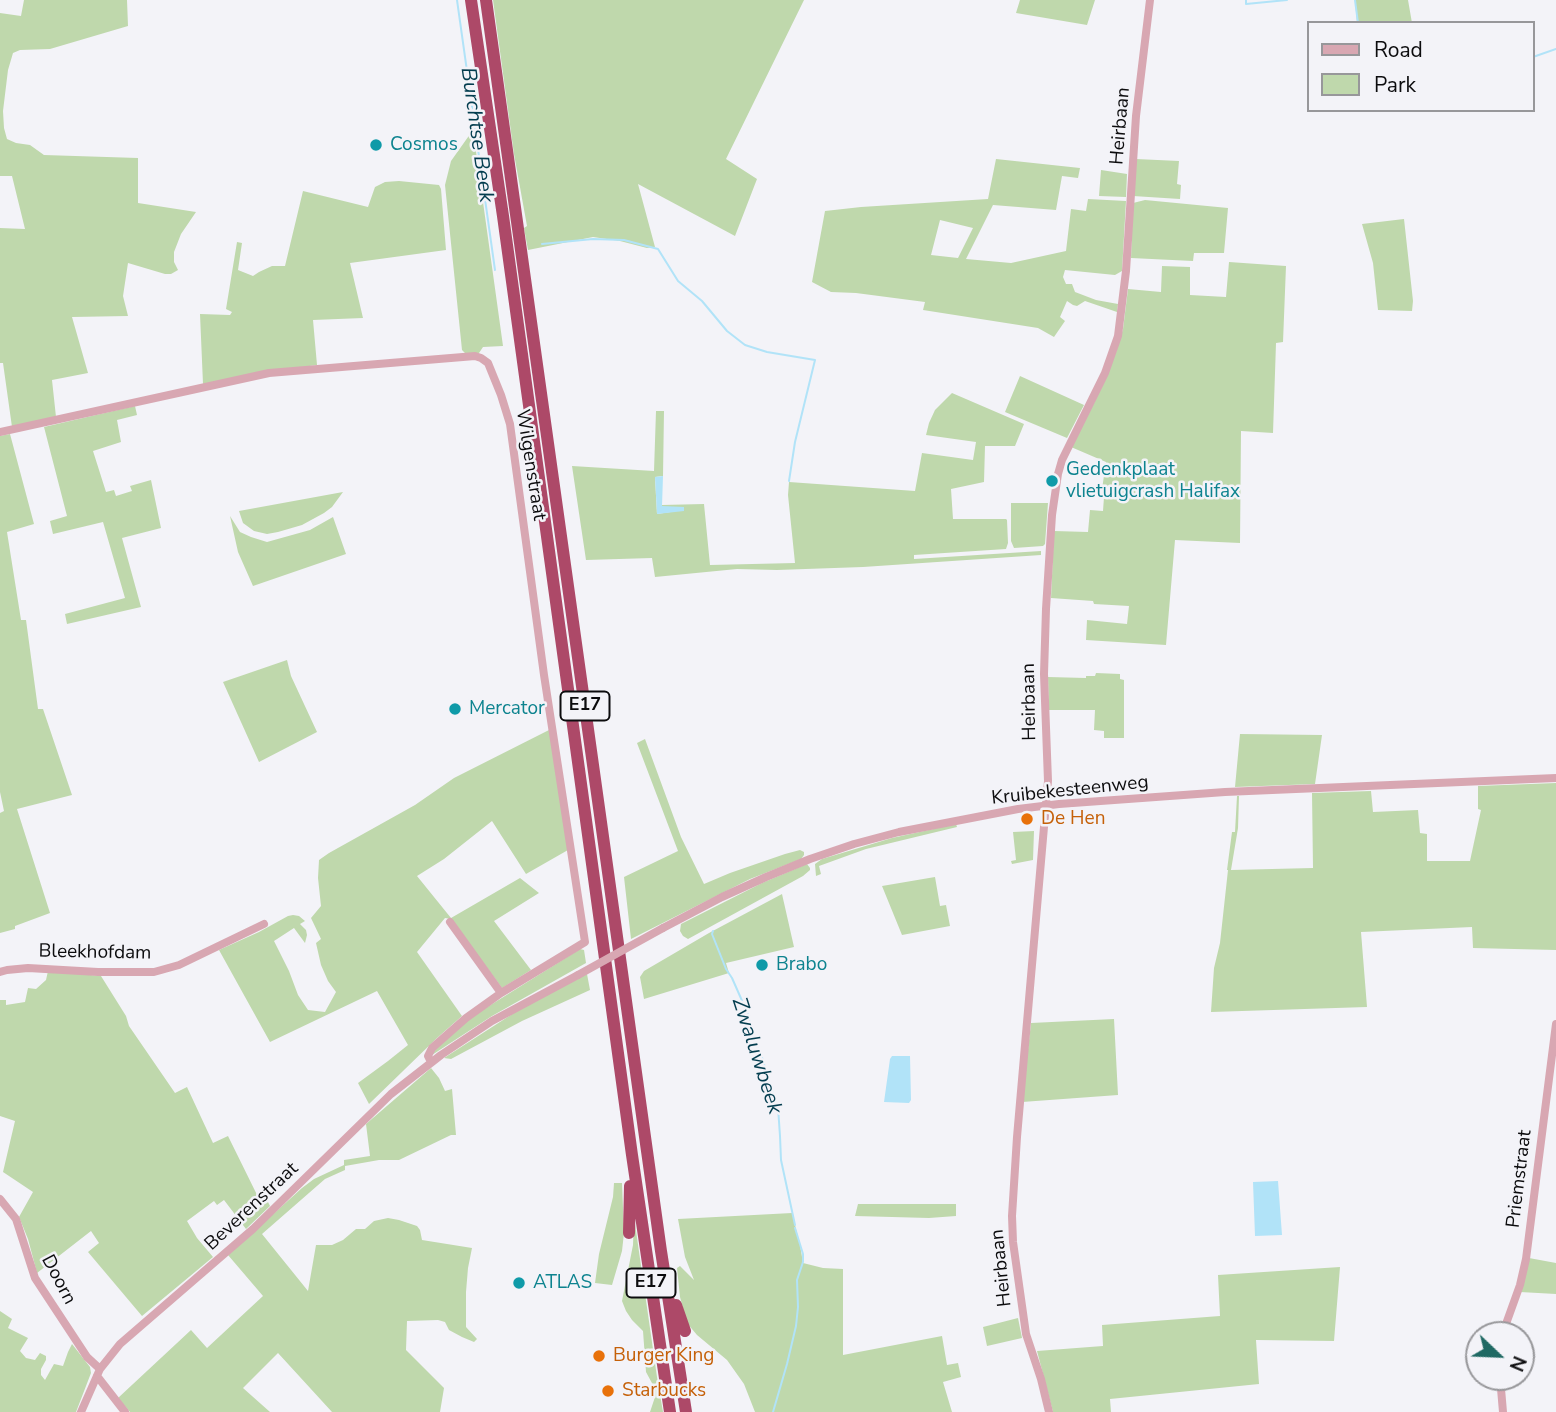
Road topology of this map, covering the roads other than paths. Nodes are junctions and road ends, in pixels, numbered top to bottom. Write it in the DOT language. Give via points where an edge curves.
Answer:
graph roads {
  1 [pos="471,0"];
  2 [pos="486,0"];
  3 [pos="1150,0"];
  4 [pos="0,432"];
  5 [pos="1556,778"];
  6 [pos="1045,805"];
  7 [pos="450,922"];
  8 [pos="264,924"];
  9 [pos="585,942"];
  10 [pos="0,972"];
  11 [pos="578,975"];
  12 [pos="501,993"];
  13 [pos="1556,1024"];
  14 [pos="431,1062"];
  15 [pos="632,1155"];
  16 [pos="0,1199"];
  17 [pos="629,1233"];
  18 [pos="661,1251"];
  19 [pos="1507,1321"];
  20 [pos="685,1331"];
  21 [pos="98,1373"];
  22 [pos="1501,1391"];
  23 [pos="82,1412"];
  24 [pos="125,1412"];
  25 [pos="670,1412"];
  26 [pos="686,1412"];
  27 [pos="1049,1412"];
  28 [pos="1503,1412"];
  1 -- 15 [label="highway, E17"];
  2 -- 18 [label="highway, E17"];
  3 -- 6 [label="street, Heirbaan" via="1118,336 1062,460 1054,502 1044,674"];
  4 -- 9 [label="street, Wilgenstraat" via="269,373 475,356 488,363 510,424"];
  5 -- 6 [label="street, Kruibekesteenweg" via="1224,792"];
  6 -- 11 [label="street, Kruibekesteenweg, bridge" via="900,832 810,859 722,897"];
  6 -- 27 [label="street, Heirbaan" via="1012,1216 1026,1334"];
  7 -- 12 [label="street"];
  8 -- 10 [label="street, Bleekhofdam" via="179,965 154,972 28,968"];
  9 -- 12 [label="street, Beverenstraat"];
  11 -- 14 [label="street, Beverenstraat" via="492,1021"];
  12 -- 14 [label="street, Beverenstraat" via="439,1040 429,1052"];
  13 -- 19 [label="street, Priemstraat" via="1526,1259"];
  14 -- 21 [label="street, Beverenstraat" via="364,1119 253,1229 120,1344"];
  15 -- 17 [label="highway"];
  15 -- 25 [label="highway, E17"];
  16 -- 21 [label="street, Doorn" via="16,1219 34,1278"];
  18 -- 20 [label="highway"];
  18 -- 26 [label="highway, E17"];
  21 -- 23 [label="street, Beverenstraat"];
  21 -- 24 [label="street, Doorn"];
  22 -- 28 [label="street"];
}
